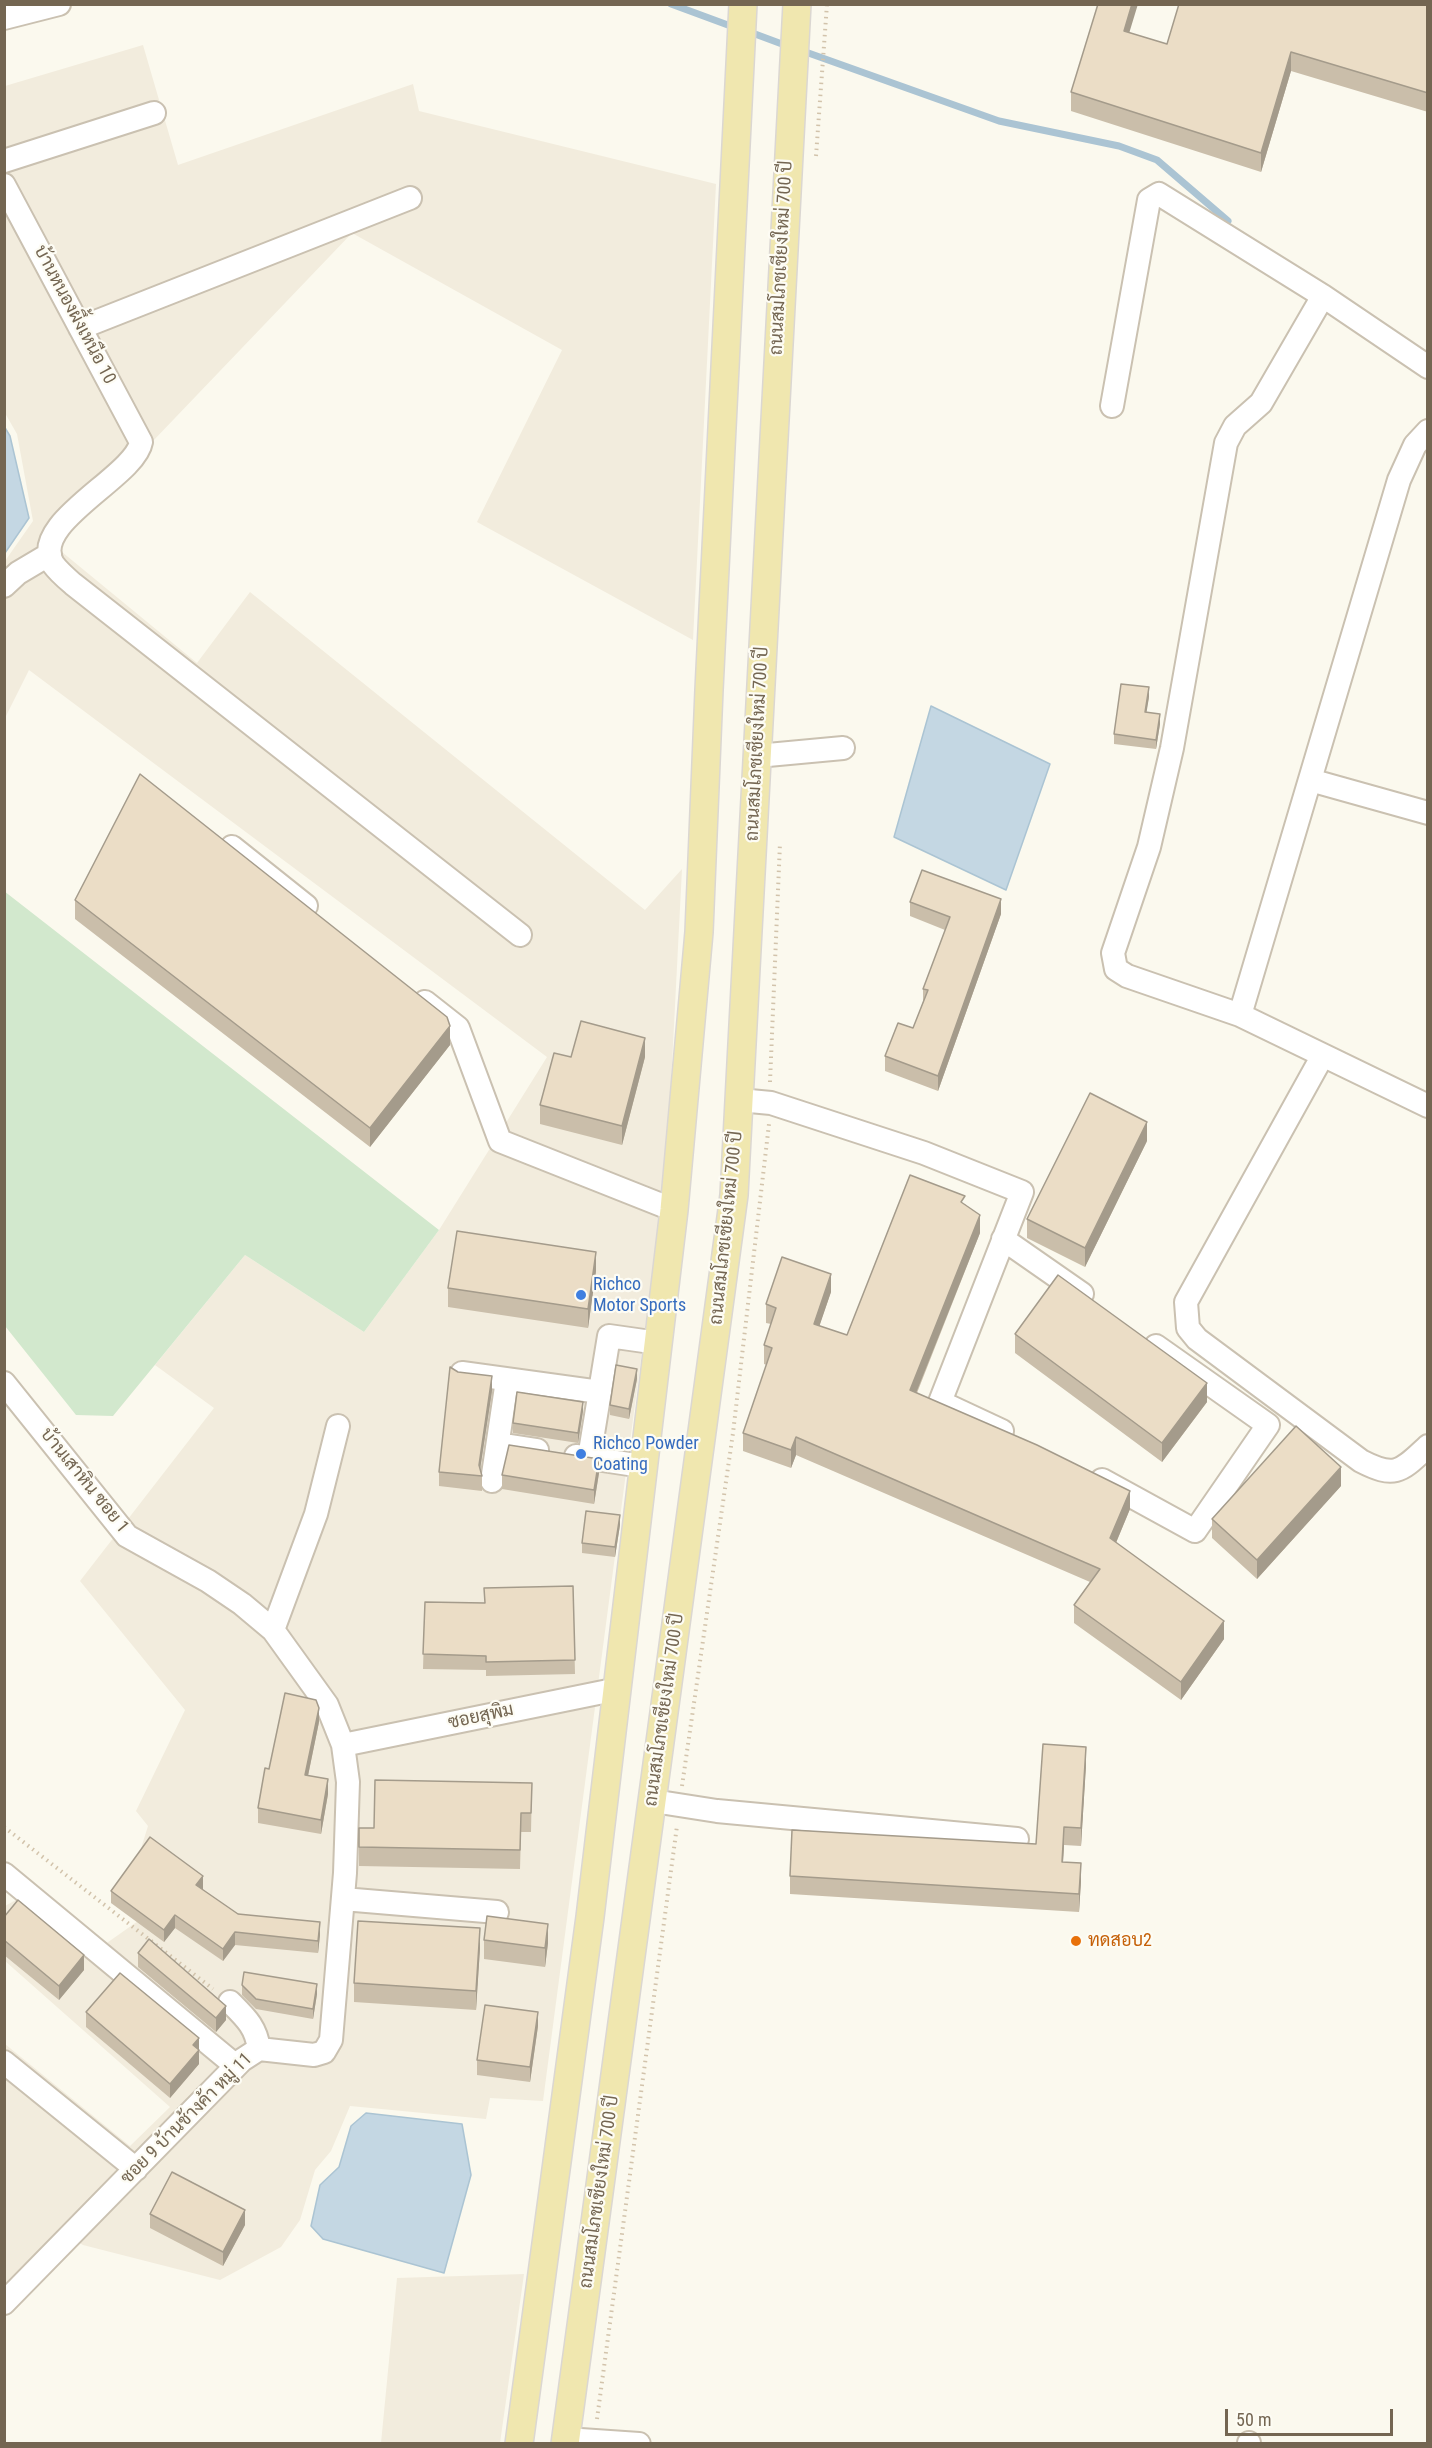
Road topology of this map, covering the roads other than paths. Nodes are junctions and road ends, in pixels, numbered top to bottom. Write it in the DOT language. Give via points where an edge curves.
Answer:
graph roads {
  1 [pos="58,4"];
  2 [pos="743,4"];
  3 [pos="796,8"];
  4 [pos="4,18"];
  5 [pos="154,113"];
  6 [pos="4,161"];
  7 [pos="4,184"];
  8 [pos="410,198"];
  9 [pos="1323,296"];
  10 [pos="80,328"];
  11 [pos="1428,367"];
  12 [pos="1112,406"];
  13 [pos="1428,431"];
  14 [pos="50,554"];
  15 [pos="4,586"];
  16 [pos="843,748"];
  17 [pos="757,756"];
  18 [pos="1310,780"];
  19 [pos="1428,813"];
  20 [pos="232,846"];
  21 [pos="322,919"];
  22 [pos="520,935"];
  23 [pos="413,992"];
  24 [pos="1240,1015"];
  25 [pos="1323,1055"];
  26 [pos="740,1100"];
  27 [pos="1428,1106"];
  28 [pos="674,1210"];
  29 [pos="1003,1239"];
  30 [pos="1101,1308"];
  31 [pos="1140,1335"];
  32 [pos="658,1343"];
  33 [pos="460,1373"];
  34 [pos="507,1380"];
  35 [pos="4,1383"];
  36 [pos="600,1392"];
  37 [pos="338,1426"];
  38 [pos="1025,1442"];
  39 [pos="498,1444"];
  40 [pos="1428,1446"];
  41 [pos="589,1458"];
  42 [pos="642,1466"];
  43 [pos="1088,1473"];
  44 [pos="492,1481"];
  45 [pos="273,1630"];
  46 [pos="618,1689"];
  47 [pos="344,1745"];
  48 [pos="653,1801"];
  49 [pos="1017,1839"];
  50 [pos="4,1874"];
  51 [pos="343,1899"];
  52 [pos="497,1912"];
  53 [pos="230,2002"];
  54 [pos="259,2049"];
  55 [pos="4,2062"];
  56 [pos="236,2066"];
  57 [pos="136,2169"];
  58 [pos="5,2301"];
  59 [pos="566,2441"];
  60 [pos="519,2444"];
  61 [pos="639,2444"];
  1 -- 4 [label="street"];
  2 -- 28 [label="main road" via="699,932"];
  3 -- 17 [label="main road, ถนนสมโภชเชียงใหม่ 700 ปี"];
  5 -- 6 [label="street"];
  7 -- 10 [label="street, บ้านหนองผึ้งเหนือ 10"];
  8 -- 10 [label="street"];
  9 -- 11 [label="street"];
  9 -- 12 [label="street" via="1159,194 1153,196 1149,200"];
  9 -- 24 [label="street" via="1261,404 1235,426 1226,443 1172,748 1149,847 1113,953 1116,969 1127,976"];
  10 -- 14 [label="street, บ้านหนองผึ้งเหนือ 10" via="141,446 62,523 52,538"];
  13 -- 18 [label="street" via="1415,445 1399,480"];
  14 -- 15 [label="street"];
  14 -- 22 [label="street" via="52,563 73,584"];
  16 -- 17 [label="street"];
  17 -- 26 [label="main road, ถนนสมโภชเชียงใหม่ 700 ปี"];
  18 -- 19 [label="street"];
  18 -- 24 [label="street"];
  20 -- 21 [label="street"];
  23 -- 28 [label="street" via="458,1028 500,1141"];
  24 -- 25 [label="street"];
  25 -- 27 [label="street"];
  25 -- 40 [label="street" via="1186,1302 1188,1328 1197,1339 1361,1461 1379,1470 1392,1473 1405,1468"];
  26 -- 29 [label="street" via="771,1103 924,1153 1022,1192"];
  26 -- 48 [label="main road, ถนนสมโภชเชียงใหม่ 700 ปี" via="734,1195"];
  28 -- 32 [label="main road"];
  29 -- 30 [label="street"];
  29 -- 38 [label="street" via="940,1402"];
  31 -- 43 [label="street" via="1268,1425 1195,1532"];
  32 -- 36 [label="street" via="609,1336"];
  32 -- 42 [label="main road"];
  33 -- 34 [label="street"];
  34 -- 36 [label="street"];
  34 -- 39 [label="street"];
  35 -- 45 [label="street, บ้านเสาหิน ซอย 1" via="127,1536 208,1581"];
  36 -- 41 [label="street"];
  37 -- 45 [label="street" via="316,1514"];
  39 -- 41 [label="street"];
  39 -- 44 [label="street"];
  41 -- 42 [label="street"];
  42 -- 46 [label="main road"];
  45 -- 47 [label="street, บ้านเสาหิน ซอย 1" via="327,1705"];
  46 -- 47 [label="street, ซอยสุพิม"];
  46 -- 60 [label="main road"];
  47 -- 51 [label="street, ซอย 9 บ้านช้างค้า หมู่ 11" via="348,1782"];
  48 -- 49 [label="street" via="717,1811"];
  48 -- 59 [label="main road, ถนนสมโภชเชียงใหม่ 700 ปี"];
  50 -- 56 [label="street"];
  51 -- 52 [label="street"];
  51 -- 54 [label="street, ซอย 9 บ้านช้างค้า หมู่ 11" via="331,2040 324,2052 314,2055"];
  53 -- 54 [label="street" via="252,2023"];
  54 -- 56 [label="street, ซอย 9 บ้านช้างค้า หมู่ 11"];
  55 -- 57 [label="street"];
  56 -- 57 [label="street, ซอย 9 บ้านช้างค้า หมู่ 11"];
  57 -- 58 [label="street, ซอย 9 บ้านช้างค้า หมู่ 11"];
  59 -- 61 [label="street"];
}
